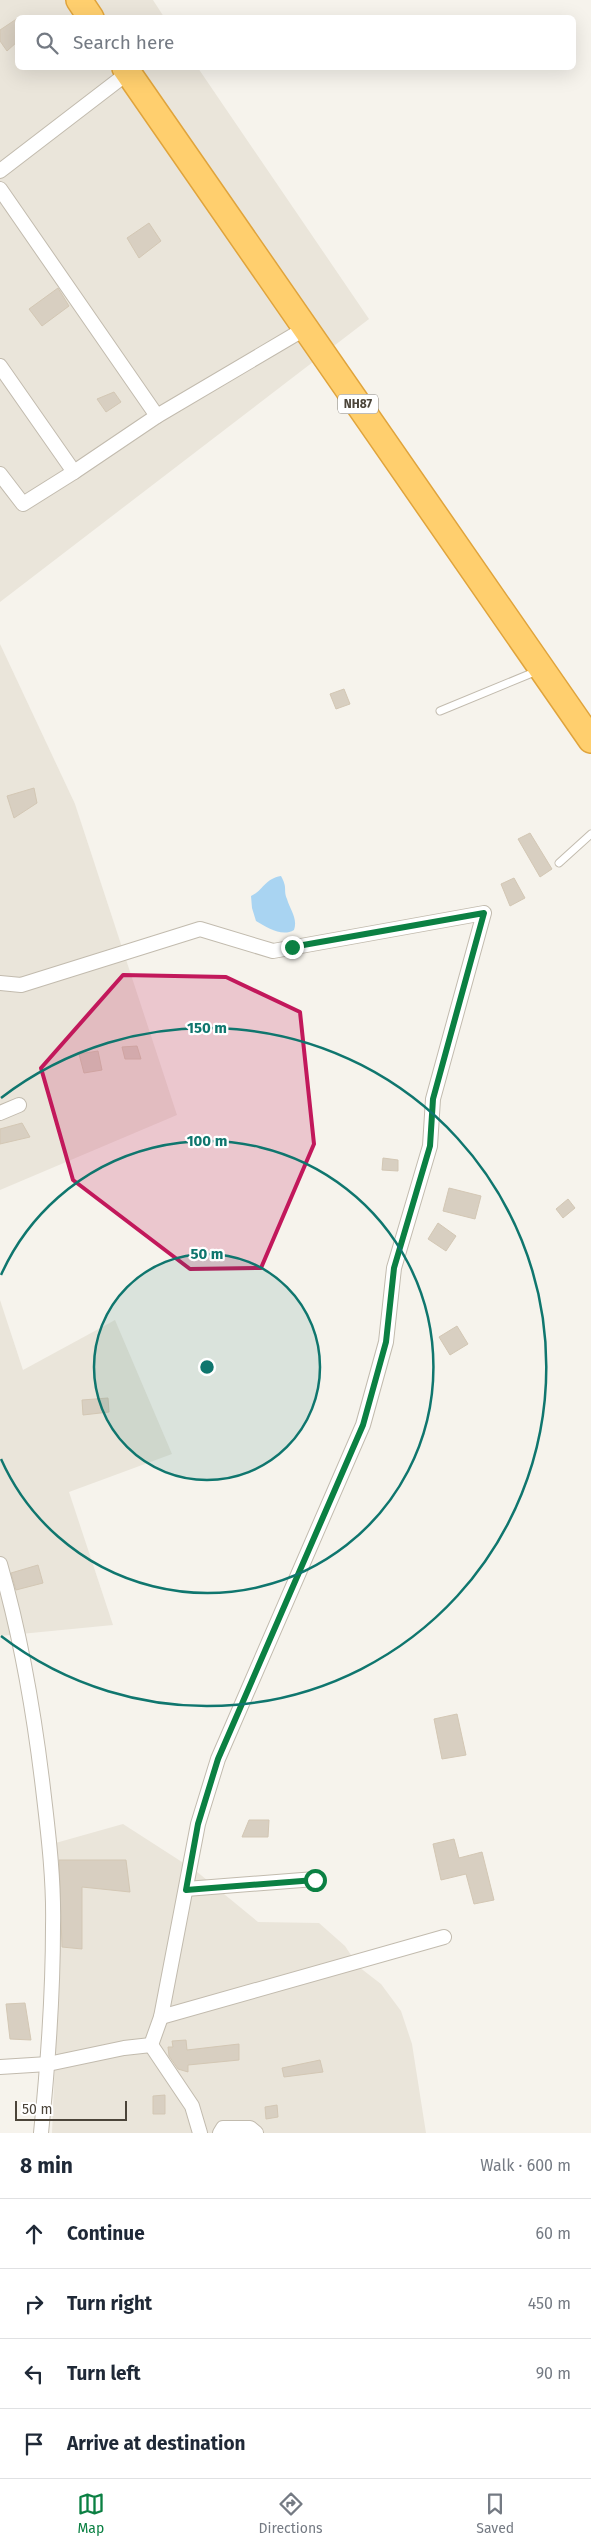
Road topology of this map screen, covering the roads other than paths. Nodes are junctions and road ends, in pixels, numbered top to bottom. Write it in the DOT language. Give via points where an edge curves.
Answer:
graph roads {
  1 [pos="79,0"];
  2 [pos="89,15"];
  3 [pos="127,70"];
  4 [pos="0,171"];
  5 [pos="0,189"];
  6 [pos="306,328"];
  7 [pos="0,366"];
  8 [pos="157,416"];
  9 [pos="74,472"];
  10 [pos="0,474"];
  11 [pos="542,669"];
  12 [pos="440,711"];
  13 [pos="591,740"];
  14 [pos="591,834"];
  15 [pos="559,863"];
  16 [pos="0,983"];
  17 [pos="19,1105"];
  18 [pos="0,1113"];
  19 [pos="0,1564"];
  20 [pos="315,1880"];
  21 [pos="186,1890"];
  22 [pos="444,1937"];
  23 [pos="161,2017"];
  24 [pos="151,2045"];
  25 [pos="48,2064"];
  26 [pos="0,2067"];
  27 [pos="42,2133"];
  28 [pos="200,2133"];
  29 [pos="220,2133"];
  30 [pos="256,2133"];
  1 -- 2 [label="highway"];
  3 -- 4 [label="street"];
  3 -- 6 [label="highway, NH87"];
  5 -- 8 [label="street"];
  6 -- 8 [label="street"];
  6 -- 11 [label="highway, NH87"];
  7 -- 9 [label="street"];
  8 -- 9 [label="street"];
  9 -- 10 [label="street" via="23,504"];
  11 -- 12 [label="lane"];
  11 -- 13 [label="highway, NH87"];
  14 -- 15 [label="lane"];
  16 -- 21 [label="street" via="21,985 200,929 273,951 484,913 433,1099 430,1146 394,1268 386,1342 363,1425 218,1759 198,1824"];
  17 -- 18 [label="street"];
  19 -- 25 [label="street" via="36,1722 48,1830 53,1924"];
  20 -- 21 [label="street"];
  21 -- 23 [label="street"];
  22 -- 23 [label="street"];
  23 -- 24 [label="street"];
  24 -- 25 [label="street"];
  24 -- 28 [label="street" via="192,2106"];
  25 -- 26 [label="street"];
  25 -- 27 [label="street"];
  29 -- 30 [label="street" via="223,2128 250,2128"];
}
